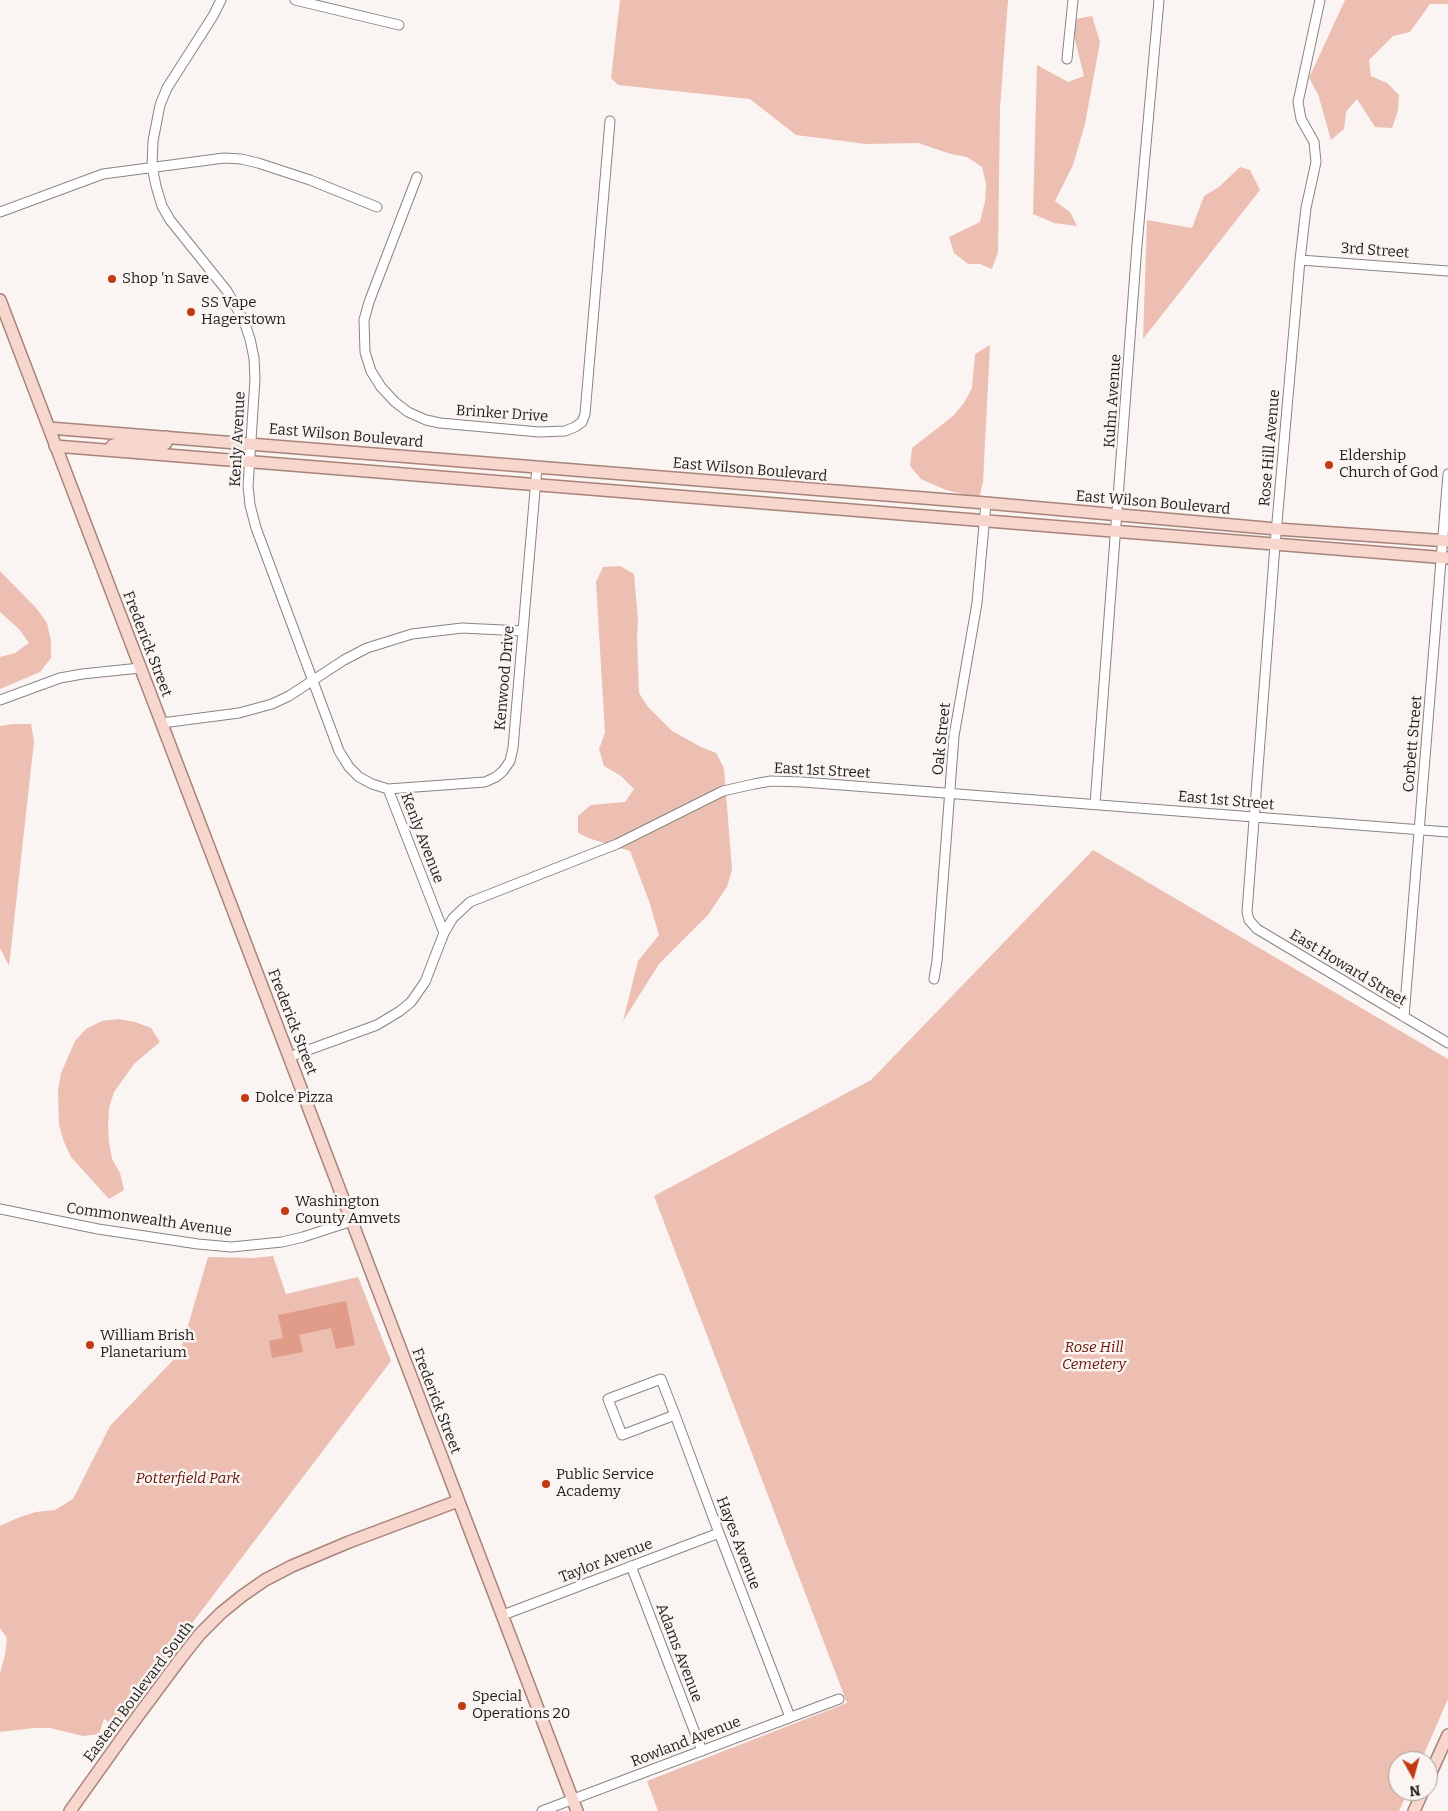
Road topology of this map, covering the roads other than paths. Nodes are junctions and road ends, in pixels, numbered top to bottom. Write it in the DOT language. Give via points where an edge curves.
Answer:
graph roads {
  1 [pos="221,0"];
  2 [pos="295,0"];
  3 [pos="1073,0"];
  4 [pos="1159,0"];
  5 [pos="1320,0"];
  6 [pos="399,26"];
  7 [pos="1067,59"];
  8 [pos="610,121"];
  9 [pos="152,166"];
  10 [pos="417,178"];
  11 [pos="378,207"];
  12 [pos="0,212"];
  13 [pos="1300,260"];
  14 [pos="1448,271"];
  15 [pos="0,300"];
  16 [pos="49,428"];
  17 [pos="167,437"];
  18 [pos="250,444"];
  19 [pos="55,446"];
  20 [pos="109,450"];
  21 [pos="248,462"];
  22 [pos="536,467"];
  23 [pos="1448,474"];
  24 [pos="534,485"];
  25 [pos="986,503"];
  26 [pos="1117,516"];
  27 [pos="985,521"];
  28 [pos="1277,529"];
  29 [pos="1117,531"];
  30 [pos="1445,541"];
  31 [pos="1275,544"];
  32 [pos="1445,557"];
  33 [pos="523,631"];
  34 [pos="140,668"];
  35 [pos="312,681"];
  36 [pos="0,700"];
  37 [pos="162,723"];
  38 [pos="388,789"];
  39 [pos="950,793"];
  40 [pos="1095,804"];
  41 [pos="1254,817"];
  42 [pos="1420,830"];
  43 [pos="1448,832"];
  44 [pos="1247,905"];
  45 [pos="444,933"];
  46 [pos="934,979"];
  47 [pos="1404,1017"];
  48 [pos="1448,1043"];
  49 [pos="289,1057"];
  50 [pos="0,1209"];
  51 [pos="352,1221"];
  52 [pos="675,1415"];
  53 [pos="458,1501"];
  54 [pos="719,1533"];
  55 [pos="632,1566"];
  56 [pos="503,1615"];
  57 [pos="839,1698"];
  58 [pos="790,1717"];
  59 [pos="1448,1735"];
  60 [pos="702,1751"];
  61 [pos="1438,1758"];
  62 [pos="573,1800"];
  63 [pos="70,1811"];
  64 [pos="542,1811"];
  65 [pos="577,1811"];
  1 -- 9 [label="street, Kenly Avenue" via="167,88 155,124"];
  2 -- 6 [label="street"];
  3 -- 7 [label="street"];
  4 -- 26 [label="street, Kuhn Avenue"];
  5 -- 13 [label="street, Rose Hill Avenue" via="1298,102 1301,118 1316,151"];
  8 -- 10 [label="street, Brinker Drive" via="585,414 582,422 565,431 539,432 426,420 395,402 371,371 364,352 364,320"];
  9 -- 11 [label="street" via="242,159 310,180"];
  9 -- 12 [label="street" via="103,174"];
  9 -- 18 [label="street, Kenly Avenue" via="160,199 170,220 227,291 237,306 250,339 255,379"];
  13 -- 14 [label="street, 3rd Street"];
  13 -- 28 [label="street, Rose Hill Avenue"];
  15 -- 16 [label="main road, Frederick Street"];
  16 -- 17 [label="main road, East Wilson Boulevard"];
  16 -- 19 [label="main road, Frederick Street"];
  17 -- 18 [label="main road, East Wilson Boulevard"];
  17 -- 20 [label="main road" via="162,446 120,443"];
  18 -- 21 [label="street, Kenly Avenue"];
  18 -- 22 [label="main road, East Wilson Boulevard"];
  19 -- 20 [label="main road, East Wilson Boulevard"];
  19 -- 34 [label="main road, Frederick Street"];
  20 -- 21 [label="main road, East Wilson Boulevard"];
  21 -- 24 [label="main road, East Wilson Boulevard"];
  21 -- 35 [label="street, Kenly Avenue" via="250,505 256,528"];
  22 -- 24 [label="street, Kenwood Drive"];
  22 -- 25 [label="main road, East Wilson Boulevard"];
  23 -- 30 [label="street, Corbett Street"];
  24 -- 27 [label="main road, East Wilson Boulevard"];
  24 -- 33 [label="street, Kenwood Drive"];
  25 -- 26 [label="main road, East Wilson Boulevard"];
  25 -- 27 [label="street, Oak Street"];
  26 -- 28 [label="main road, East Wilson Boulevard"];
  26 -- 29 [label="street, Kuhn Avenue"];
  27 -- 29 [label="main road, East Wilson Boulevard"];
  27 -- 39 [label="street, Oak Street" via="977,603 959,704"];
  28 -- 30 [label="main road, East Wilson Boulevard"];
  28 -- 31 [label="street, Rose Hill Avenue"];
  29 -- 31 [label="main road, East Wilson Boulevard"];
  29 -- 40 [label="street, Kuhn Avenue"];
  30 -- 32 [label="street, Corbett Street"];
  31 -- 32 [label="main road, East Wilson Boulevard"];
  31 -- 41 [label="street, Rose Hill Avenue"];
  32 -- 42 [label="street, Corbett Street"];
  33 -- 35 [label="street" via="462,628 412,634 367,648"];
  33 -- 38 [label="street, Kenwood Drive" via="513,748 503,771 485,782"];
  34 -- 36 [label="street" via="60,678"];
  34 -- 37 [label="main road, Frederick Street"];
  35 -- 37 [label="street" via="289,696 256,710"];
  35 -- 38 [label="street, Kenly Avenue" via="339,751 349,767 359,777"];
  37 -- 49 [label="main road, Frederick Street"];
  38 -- 45 [label="street, Kenly Avenue"];
  39 -- 40 [label="street, East 1st Street"];
  39 -- 45 [label="street, East 1st Street" via="803,782 771,781 741,786 705,799 617,844 470,902 461,908"];
  39 -- 46 [label="street, Oak Street"];
  40 -- 41 [label="street, East 1st Street"];
  41 -- 42 [label="street, East 1st Street"];
  41 -- 44 [label="street, Rose Hill Avenue"];
  42 -- 43 [label="street, East 1st Street"];
  42 -- 47 [label="street, Corbett Street"];
  44 -- 47 [label="street, East Howard Street" via="1249,920 1257,929"];
  45 -- 49 [label="street, East 1st Street" via="425,982 400,1011 377,1025"];
  47 -- 48 [label="street, East Howard Street"];
  49 -- 51 [label="main road, Frederick Street"];
  50 -- 51 [label="street, Commonwealth Avenue" via="98,1229 231,1247 289,1240"];
  51 -- 53 [label="main road, Frederick Street"];
  52 -- 52 [label="street, Hayes Avenue" via="622,1435 608,1399 661,1379"];
  52 -- 54 [label="street, Hayes Avenue"];
  53 -- 56 [label="main road, Frederick Street"];
  53 -- 63 [label="main road, Eastern Boulevard South" via="292,1566 242,1596 200,1634"];
  54 -- 55 [label="street, Taylor Avenue"];
  54 -- 58 [label="street, Hayes Avenue"];
  55 -- 56 [label="street, Taylor Avenue"];
  55 -- 60 [label="street, Adams Avenue"];
  56 -- 62 [label="main road, Frederick Street"];
  57 -- 58 [label="street, Rowland Avenue"];
  58 -- 60 [label="street, Rowland Avenue"];
  59 -- 61 [label="main road"];
  60 -- 62 [label="street, Rowland Avenue"];
  62 -- 64 [label="street, Rowland Avenue"];
  62 -- 65 [label="main road, Frederick Street"];
}
